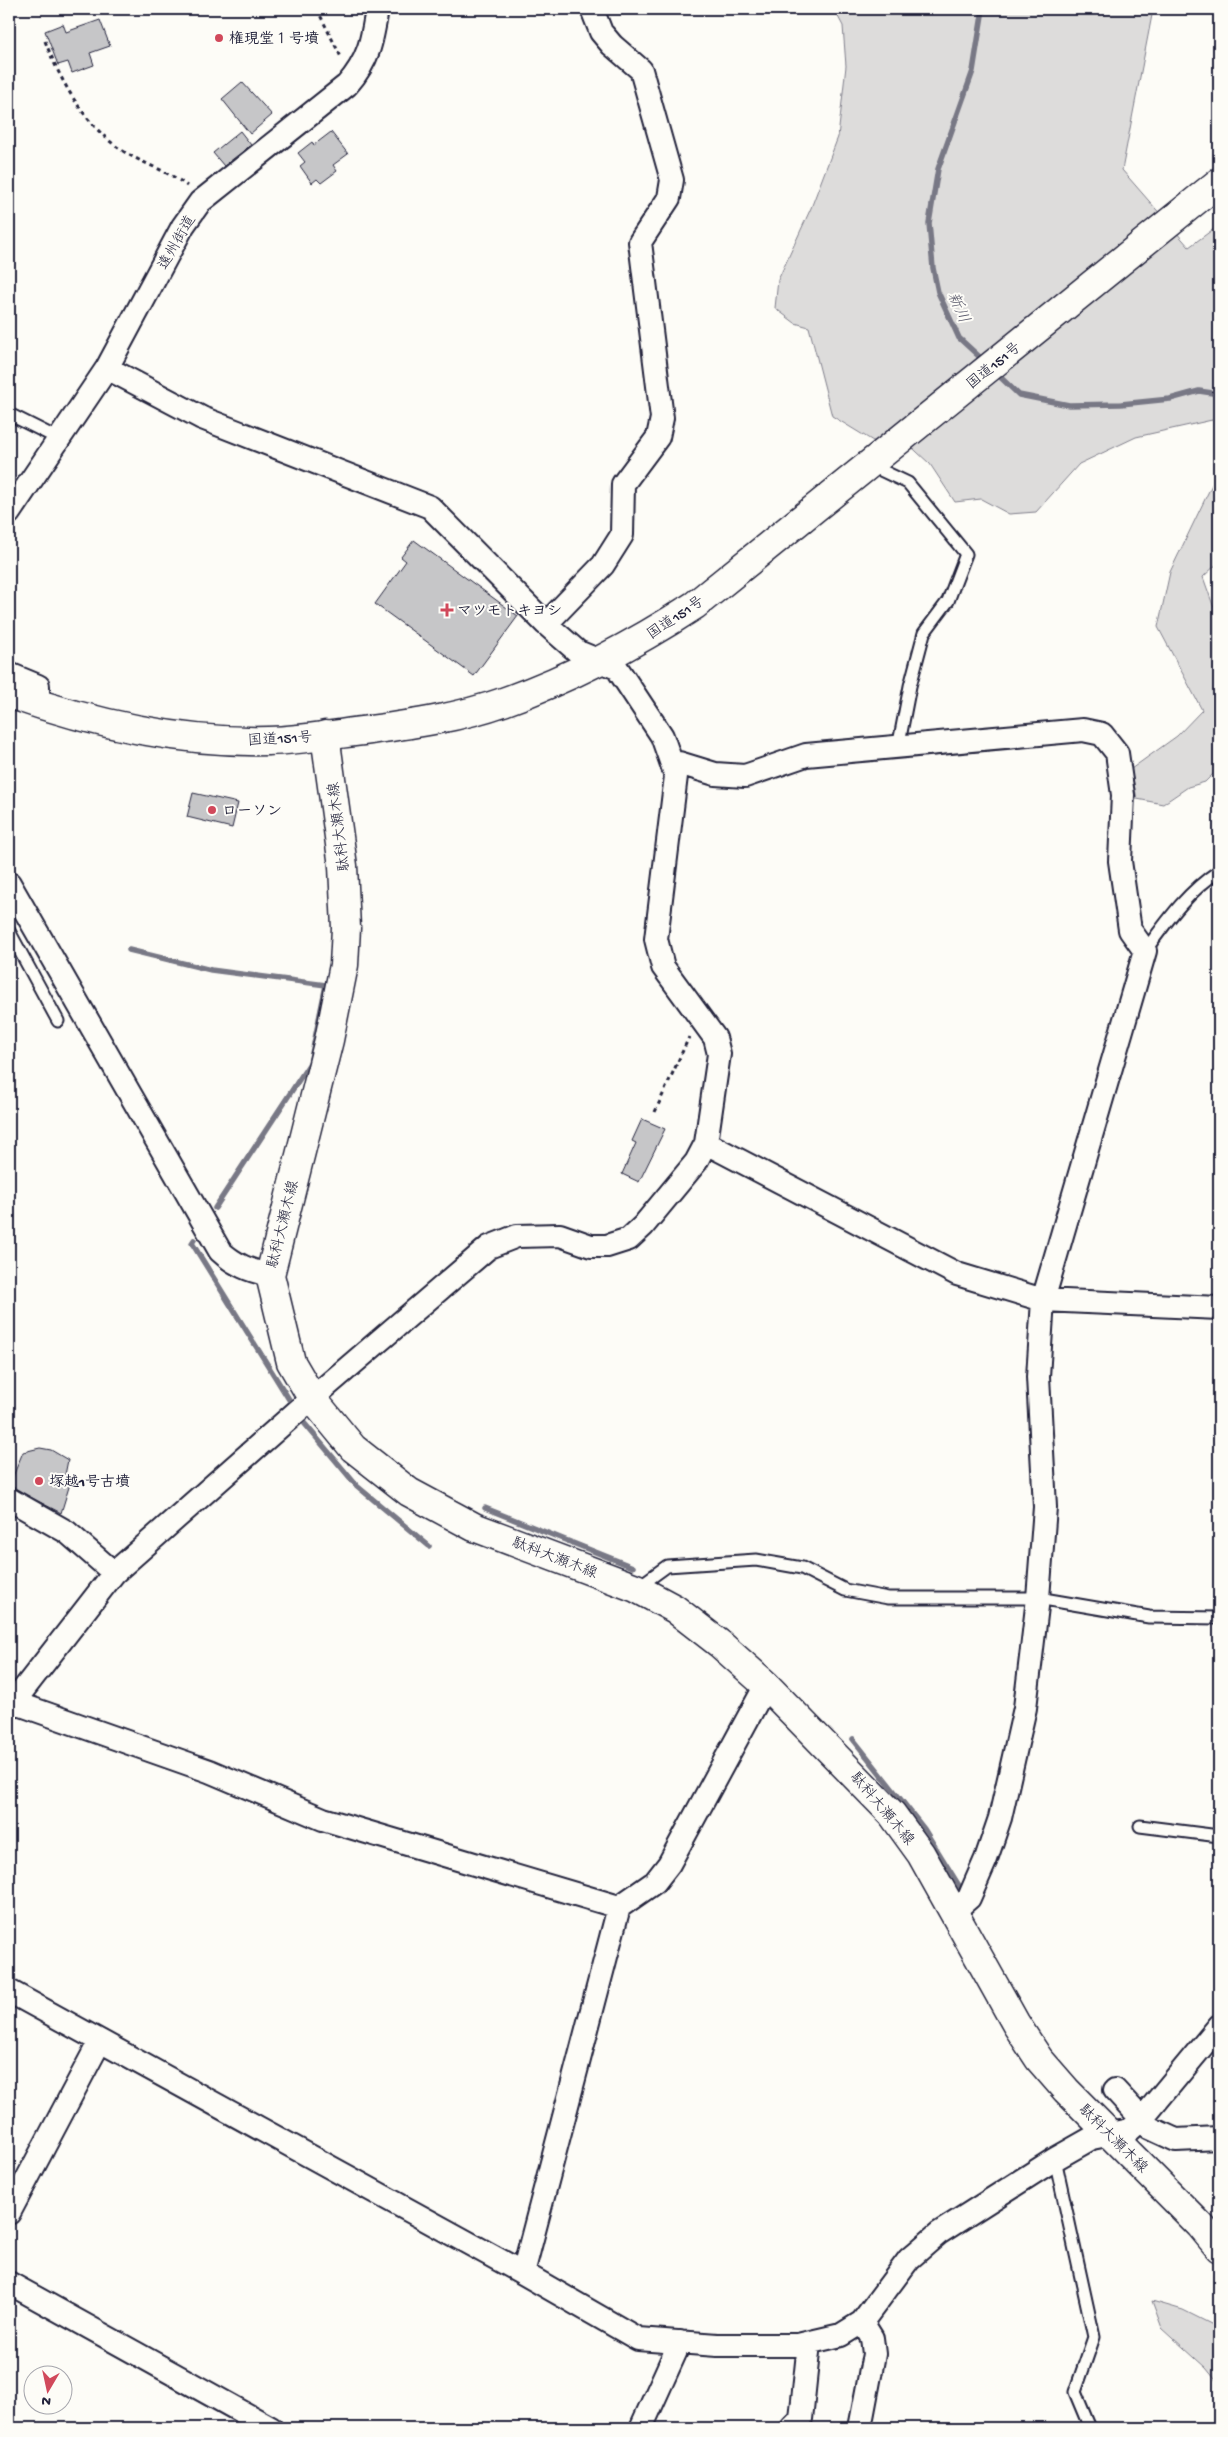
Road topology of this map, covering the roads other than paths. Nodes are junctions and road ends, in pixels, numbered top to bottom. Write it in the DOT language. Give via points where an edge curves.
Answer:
graph roads {
  1 [pos="377,9"];
  2 [pos="592,9"];
  3 [pos="1219,182"];
  4 [pos="107,368"];
  5 [pos="9,414"];
  6 [pos="59,439"];
  7 [pos="874,461"];
  8 [pos="9,512"];
  9 [pos="546,624"];
  10 [pos="601,662"];
  11 [pos="9,674"];
  12 [pos="9,694"];
  13 [pos="38,704"];
  14 [pos="325,735"];
  15 [pos="898,748"];
  16 [pos="673,765"];
  17 [pos="1219,871"];
  18 [pos="9,883"];
  19 [pos="9,932"];
  20 [pos="1145,951"];
  21 [pos="58,1021"];
  22 [pos="706,1143"];
  23 [pos="270,1275"];
  24 [pos="1043,1300"];
  25 [pos="1219,1308"];
  26 [pos="312,1398"];
  27 [pos="9,1499"];
  28 [pos="114,1573"];
  29 [pos="636,1588"];
  30 [pos="1038,1598"];
  31 [pos="1219,1618"];
  32 [pos="766,1685"];
  33 [pos="11,1705"];
  34 [pos="1140,1826"];
  35 [pos="1219,1836"];
  36 [pos="618,1908"];
  37 [pos="953,1912"];
  38 [pos="9,1991"];
  39 [pos="1219,2026"];
  40 [pos="100,2041"];
  41 [pos="1115,2090"];
  42 [pos="1142,2119"];
  43 [pos="1110,2134"];
  44 [pos="1219,2138"];
  45 [pos="1055,2159"];
  46 [pos="9,2213"];
  47 [pos="1219,2248"];
  48 [pos="523,2273"];
  49 [pos="9,2283"];
  50 [pos="862,2322"];
  51 [pos="680,2342"];
  52 [pos="809,2343"];
  53 [pos="271,2428"];
  54 [pos="641,2428"];
  55 [pos="792,2428"];
  56 [pos="860,2428"];
  57 [pos="1090,2428"];
  1 -- 4 [label="street, 遠州街道" via="372,43 352,79 200,202 183,226"];
  2 -- 9 [label="street" via="601,32 642,70 672,180 669,198 640,242 662,418 658,437 623,484 622,535 603,565"];
  3 -- 7 [label="main road, 国道151号"];
  4 -- 6 [label="street, 遠州街道"];
  4 -- 9 [label="street" via="202,418 430,507"];
  5 -- 6 [label="lane"];
  6 -- 8 [label="street, 遠州街道"];
  7 -- 10 [label="main road, 国道151号" via="694,605"];
  7 -- 15 [label="lane" via="908,484 966,554 948,601 924,633"];
  9 -- 10 [label="street" via="578,652"];
  10 -- 14 [label="main road, 国道151号" via="502,703 406,725"];
  10 -- 16 [label="street" via="617,668 662,736"];
  11 -- 13 [label="street" via="38,686"];
  12 -- 13 [label="main road, 国道151号"];
  13 -- 14 [label="main road, 国道151号" via="96,721 209,738 268,741"];
  14 -- 23 [label="main road, 駄科大瀬木線" via="343,866 344,965 329,1040"];
  15 -- 16 [label="street" via="806,755 745,776 716,774 679,763"];
  15 -- 20 [label="street" via="1083,730 1102,734 1117,753 1123,795 1120,861 1130,930"];
  16 -- 22 [label="street" via="676,776 656,940 663,967 716,1038 719,1054"];
  17 -- 20 [label="lane" via="1183,899"];
  18 -- 23 [label="street" via="220,1251 248,1270"];
  19 -- 21 [label="lane"];
  20 -- 24 [label="street"];
  22 -- 24 [label="street" via="957,1274"];
  22 -- 26 [label="street" via="696,1162 629,1239 607,1246 591,1246 560,1235 517,1236 489,1247"];
  23 -- 26 [label="main road, 駄科大瀬木線" via="290,1362"];
  24 -- 25 [label="street"];
  24 -- 30 [label="street" via="1038,1377 1044,1507"];
  26 -- 28 [label="street"];
  26 -- 29 [label="main road, 駄科大瀬木線" via="353,1448 409,1492 474,1527"];
  27 -- 28 [label="street" via="67,1532"];
  28 -- 33 [label="street"];
  29 -- 30 [label="lane" via="667,1566 756,1560 802,1568 845,1590 888,1598"];
  29 -- 32 [label="main road, 駄科大瀬木線" via="675,1609"];
  30 -- 31 [label="lane" via="1149,1617"];
  30 -- 37 [label="street" via="1025,1708 1000,1818 969,1898"];
  32 -- 36 [label="street" via="669,1864 655,1882"];
  32 -- 37 [label="main road, 駄科大瀬木線" via="892,1814 921,1854"];
  33 -- 36 [label="street" via="209,1771 323,1819"];
  34 -- 35 [label="lane"];
  36 -- 48 [label="street"];
  37 -- 43 [label="main road, 駄科大瀬木線" via="1039,2059"];
  38 -- 40 [label="street"];
  39 -- 42 [label="street"];
  40 -- 46 [label="street"];
  40 -- 48 [label="street"];
  41 -- 42 [label="street"];
  42 -- 43 [label="street" via="1130,2130"];
  42 -- 44 [label="street" via="1150,2128 1176,2140"];
  43 -- 45 [label="street" via="1092,2138"];
  43 -- 47 [label="main road, 駄科大瀬木線"];
  45 -- 50 [label="street" via="939,2233 910,2259"];
  45 -- 57 [label="lane" via="1094,2337 1075,2392"];
  48 -- 51 [label="street" via="638,2339"];
  49 -- 53 [label="street"];
  50 -- 52 [label="street" via="841,2335"];
  50 -- 56 [label="street" via="872,2338 874,2354"];
  51 -- 52 [label="street" via="717,2345"];
  51 -- 54 [label="street"];
  52 -- 55 [label="street" via="801,2419"];
}
